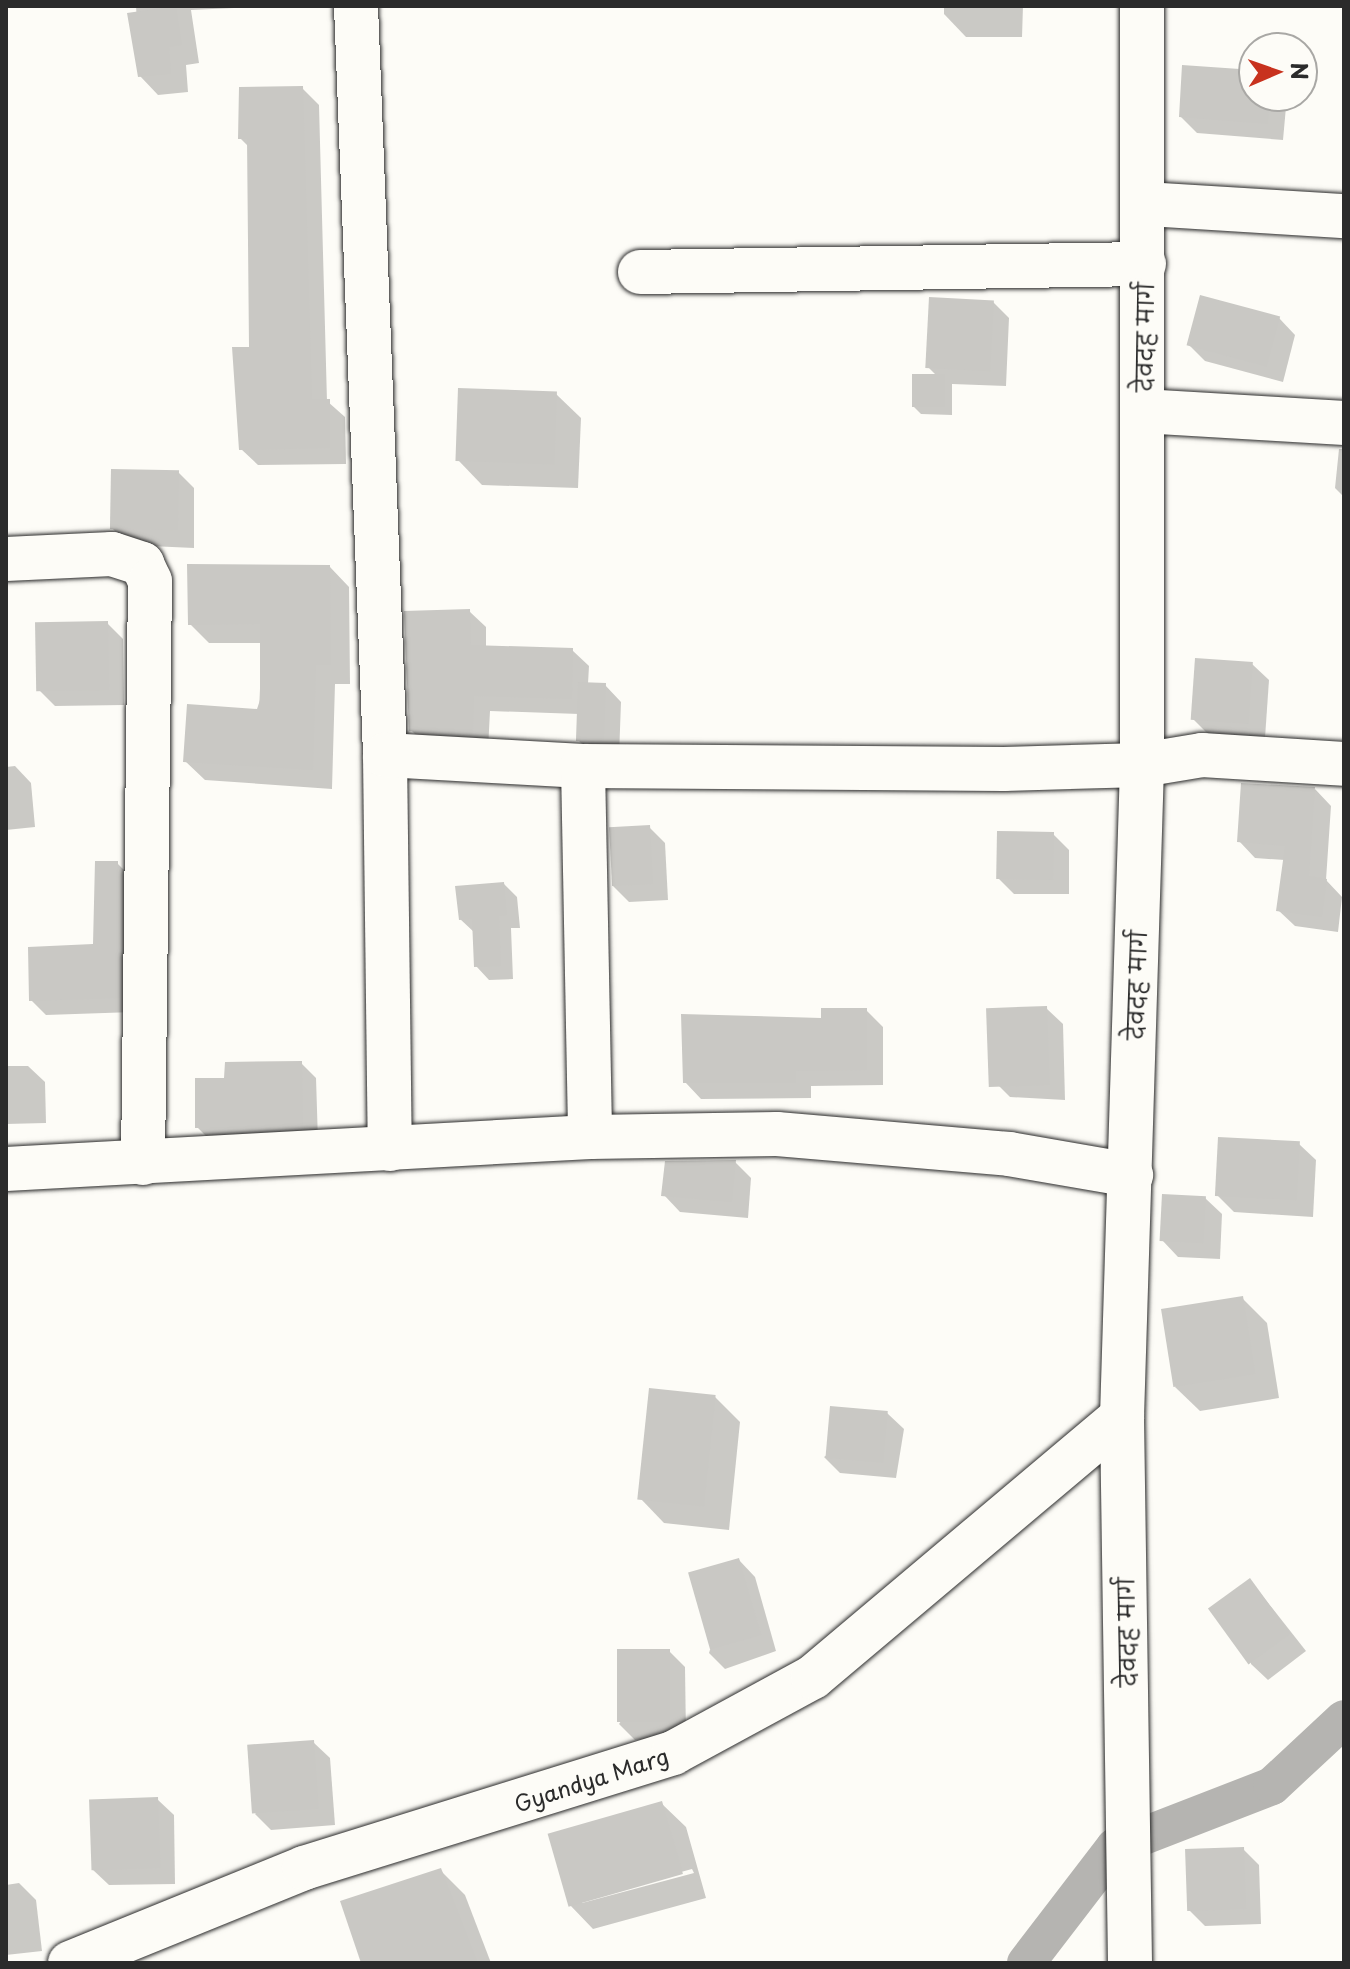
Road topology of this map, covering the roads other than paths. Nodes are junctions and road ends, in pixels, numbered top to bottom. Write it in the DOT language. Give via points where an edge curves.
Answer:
graph roads {
  1 [pos="356,6"];
  2 [pos="1142,6"];
  3 [pos="1146,204"];
  4 [pos="1344,216"];
  5 [pos="1144,264"];
  6 [pos="640,272"];
  7 [pos="1143,411"];
  8 [pos="1344,423"];
  9 [pos="6,559"];
  10 [pos="385,755"];
  11 [pos="1344,764"];
  12 [pos="1142,765"];
  13 [pos="583,766"];
  14 [pos="590,1137"];
  15 [pos="390,1149"];
  16 [pos="143,1163"];
  17 [pos="6,1169"];
  18 [pos="1131,1175"];
  19 [pos="1122,1417"];
  20 [pos="1130,1943"];
  21 [pos="70,1963"];
  1 -- 10 [label="street"];
  2 -- 3 [label="street, देवदह मार्ग"];
  3 -- 4 [label="street"];
  3 -- 5 [label="street, देवदह मार्ग"];
  5 -- 6 [label="street"];
  5 -- 7 [label="street, देवदह मार्ग"];
  7 -- 8 [label="street"];
  7 -- 12 [label="street, देवदह मार्ग" via="1138,579"];
  9 -- 16 [label="street" via="112,554 142,564 150,581"];
  10 -- 13 [label="street"];
  10 -- 15 [label="street"];
  11 -- 12 [label="street" via="1202,755"];
  12 -- 13 [label="street" via="888,770"];
  12 -- 18 [label="street, देवदह मार्ग"];
  13 -- 14 [label="street"];
  14 -- 15 [label="street"];
  14 -- 18 [label="street" via="777,1134 1009,1154"];
  15 -- 16 [label="street"];
  16 -- 17 [label="street"];
  18 -- 19 [label="street, देवदह मार्ग"];
  19 -- 20 [label="street, देवदह मार्ग"];
  19 -- 21 [label="street, Gyandya Marg" via="813,1677 673,1753 304,1868"];
}
